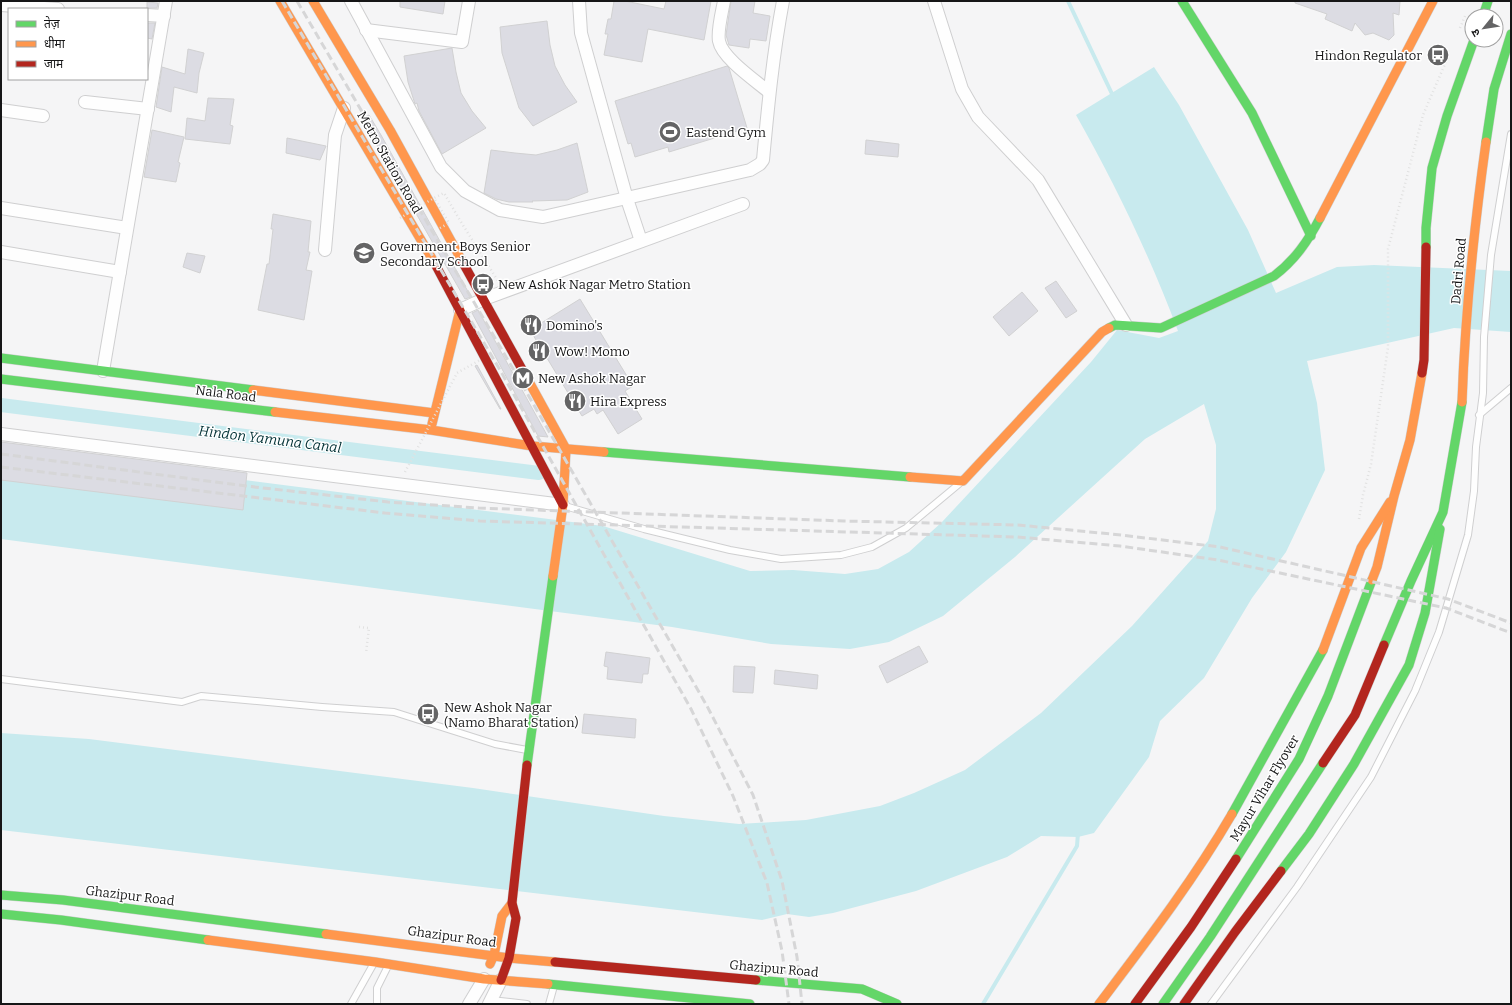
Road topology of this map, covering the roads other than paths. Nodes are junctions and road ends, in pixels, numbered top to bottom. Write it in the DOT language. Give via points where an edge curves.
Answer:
graph roads {
  1 [pos="166,1"];
  2 [pos="280,1"];
  3 [pos="313,1"];
  4 [pos="351,1"];
  5 [pos="470,1"];
  6 [pos="579,1"];
  7 [pos="724,1"];
  8 [pos="783,1"];
  9 [pos="934,1"];
  10 [pos="1182,1"];
  11 [pos="1433,1"];
  12 [pos="1,5"];
  13 [pos="44,8"];
  14 [pos="148,15"];
  15 [pos="164,16"];
  16 [pos="366,30"];
  17 [pos="1511,34"];
  18 [pos="1471,48"];
  19 [pos="769,92"];
  20 [pos="85,102"];
  21 [pos="344,108"];
  22 [pos="148,109"];
  23 [pos="1,110"];
  24 [pos="43,116"];
  25 [pos="1511,134"];
  26 [pos="627,199"];
  27 [pos="743,204"];
  28 [pos="1,208"];
  29 [pos="127,228"];
  30 [pos="1311,236"];
  31 [pos="641,241"];
  32 [pos="325,250"];
  33 [pos="1,252"];
  34 [pos="120,272"];
  35 [pos="484,299"];
  36 [pos="460,310"];
  37 [pos="499,325"];
  38 [pos="1126,325"];
  39 [pos="481,335"];
  40 [pos="1,358"];
  41 [pos="103,371"];
  42 [pos="79,378"];
  43 [pos="1,379"];
  44 [pos="1511,388"];
  45 [pos="434,413"];
  46 [pos="1479,415"];
  47 [pos="431,430"];
  48 [pos="1,434"];
  49 [pos="532,446"];
  50 [pos="566,449"];
  51 [pos="963,481"];
  52 [pos="1394,496"];
  53 [pos="562,511"];
  54 [pos="1443,512"];
  55 [pos="1,679"];
  56 [pos="529,751"];
  57 [pos="1,895"];
  58 [pos="512,903"];
  59 [pos="1,914"];
  60 [pos="494,955"];
  61 [pos="509,958"];
  62 [pos="375,962"];
  63 [pos="389,964"];
  64 [pos="484,978"];
  65 [pos="502,980"];
  66 [pos="554,984"];
  67 [pos="1108,991"];
  68 [pos="490,1002"];
  69 [pos="351,1004"];
  70 [pos="377,1004"];
  71 [pos="469,1004"];
  72 [pos="527,1004"];
  73 [pos="549,1004"];
  74 [pos="750,1004"];
  75 [pos="897,1004"];
  76 [pos="1099,1004"];
  77 [pos="1105,1004"];
  78 [pos="1135,1004"];
  79 [pos="1163,1004"];
  80 [pos="1184,1004"];
  81 [pos="1211,1004"];
  1 -- 15 [label="street"];
  2 -- 21 [label="main road, Metro Station Road"];
  3 -- 35 [label="main road, Metro Station Road" via="390,130"];
  4 -- 16 [label="street"];
  5 -- 16 [label="street" via="462,42"];
  6 -- 26 [label="street" via="581,33"];
  7 -- 19 [label="street" via="718,40 720,46 729,58"];
  8 -- 19 [label="street"];
  9 -- 38 [label="street" via="962,89 969,102 978,117 1038,180"];
  10 -- 30 [label="main road" via="1252,113"];
  11 -- 30 [label="main road"];
  12 -- 13 [label="street"];
  14 -- 15 [label="street"];
  15 -- 22 [label="street"];
  16 -- 26 [label="street" via="441,167 465,191 500,210 543,217"];
  17 -- 54 [label="main road, Dadri Road" via="1494,89 1475,222 1464,348 1462,409"];
  18 -- 52 [label="main road" via="1432,168 1426,228 1424,360 1410,440"];
  19 -- 26 [label="street" via="763,160 755,168"];
  20 -- 22 [label="street"];
  21 -- 32 [label="street" via="335,135"];
  21 -- 36 [label="main road, Metro Station Road"];
  22 -- 29 [label="street"];
  23 -- 24 [label="street"];
  25 -- 46 [label="lane" via="1491,255 1484,337 1483,393"];
  26 -- 31 [label="street"];
  27 -- 31 [label="street"];
  28 -- 29 [label="street"];
  29 -- 34 [label="street"];
  30 -- 38 [label="main road" via="1289,264 1274,276 1162,328"];
  31 -- 35 [label="street"];
  33 -- 34 [label="street"];
  34 -- 41 [label="street"];
  35 -- 36 [label="street"];
  35 -- 37 [label="main road, Metro Station Road"];
  36 -- 39 [label="main road, Metro Station Road"];
  36 -- 45 [label="main road"];
  37 -- 39 [label="main road"];
  37 -- 50 [label="main road, Metro Station Road"];
  38 -- 51 [label="main road" via="1115,325 1102,332"];
  39 -- 49 [label="main road, Metro Station Road"];
  40 -- 42 [label="main road, Nala Road"];
  41 -- 42 [label="main road, Nala Road"];
  41 -- 45 [label="main road, Nala Road"];
  42 -- 43 [label="main road, Nala Road"];
  42 -- 47 [label="main road, Nala Road" via="209,405"];
  44 -- 46 [label="lane"];
  45 -- 47 [label="main road"];
  46 -- 81 [label="lane" via="1468,535 1439,632 1415,691 1371,777 1348,813 1268,928"];
  47 -- 49 [label="main road, Nala Road"];
  48 -- 53 [label="street"];
  49 -- 50 [label="main road, Nala Road"];
  49 -- 53 [label="main road, Metro Station Road"];
  50 -- 51 [label="main road, Nala Road"];
  50 -- 53 [label="main road"];
  51 -- 53 [label="lane" via="906,528 872,546 841,555 781,559 730,550"];
  52 -- 67 [label="main road" via="1361,548 1324,648 1276,738 1215,843 1172,907"];
  52 -- 78 [label="main road, Mayur Vihar Flyover" via="1377,567 1328,696 1299,759 1191,927"];
  53 -- 56 [label="main road"];
  54 -- 79 [label="main road" via="1355,715 1210,937"];
  54 -- 80 [label="main road" via="1425,613 1409,665 1354,764 1308,834"];
  55 -- 56 [label="lane" via="182,702 201,696 394,712 495,744"];
  56 -- 58 [label="main road"];
  57 -- 60 [label="main road, Ghazipur Road" via="63,900"];
  58 -- 60 [label="main road" via="502,916"];
  58 -- 61 [label="main road" via="516,918"];
  59 -- 62 [label="main road"];
  60 -- 61 [label="main road, Ghazipur Road"];
  60 -- 64 [label="main road"];
  61 -- 65 [label="main road"];
  61 -- 75 [label="main road, Ghazipur Road" via="862,989"];
  62 -- 63 [label="main road"];
  62 -- 69 [label="lane"];
  63 -- 64 [label="main road"];
  63 -- 70 [label="lane" via="377,988"];
  64 -- 65 [label="main road"];
  64 -- 71 [label="street"];
  65 -- 66 [label="main road"];
  65 -- 68 [label="street"];
  66 -- 73 [label="lane"];
  66 -- 74 [label="main road" via="655,997"];
  67 -- 76 [label="main road"];
  67 -- 77 [label="main road"];
  68 -- 72 [label="lane"];
}
